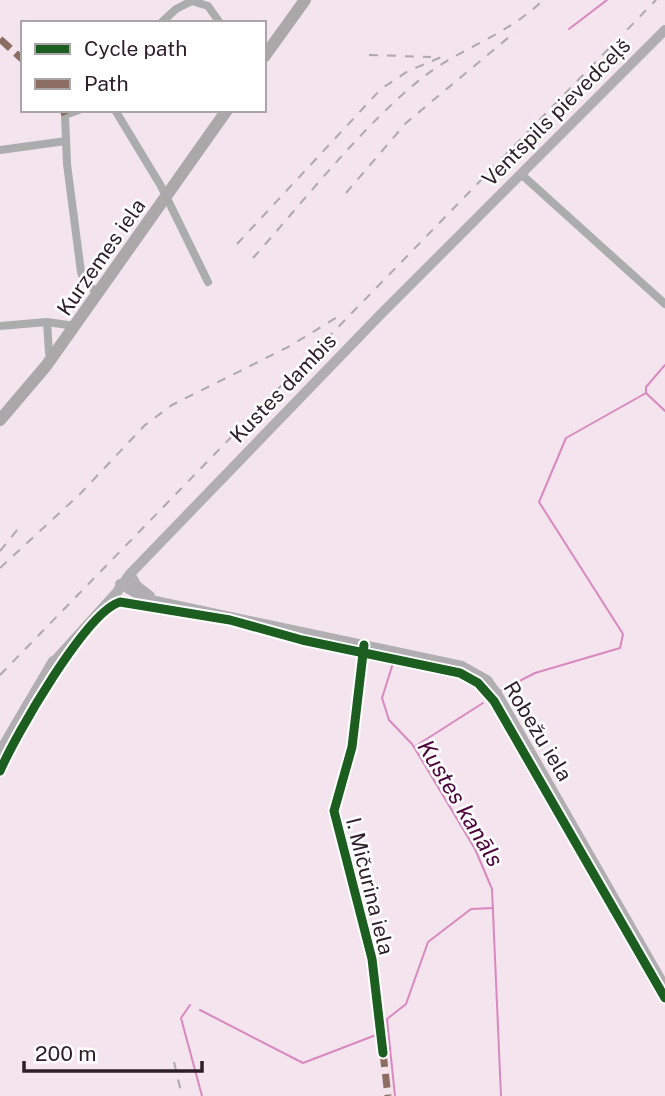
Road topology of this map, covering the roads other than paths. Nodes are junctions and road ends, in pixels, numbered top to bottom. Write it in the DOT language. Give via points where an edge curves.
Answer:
graph roads {
  1 [pos="305,0"];
  2 [pos="162,21"];
  3 [pos="219,21"];
  4 [pos="665,30"];
  5 [pos="266,54"];
  6 [pos="73,112"];
  7 [pos="116,112"];
  8 [pos="226,112"];
  9 [pos="66,141"];
  10 [pos="0,150"];
  11 [pos="521,174"];
  12 [pos="165,199"];
  13 [pos="474,221"];
  14 [pos="208,282"];
  15 [pos="97,293"];
  16 [pos="665,304"];
  17 [pos="47,322"];
  18 [pos="0,326"];
  19 [pos="75,326"];
  20 [pos="52,358"];
  21 [pos="0,420"];
  22 [pos="130,574"];
  23 [pos="120,584"];
  24 [pos="157,600"];
  25 [pos="364,645"];
  26 [pos="0,751"];
  27 [pos="665,987"];
  28 [pos="383,1053"];
  1 -- 5 [label="highway"];
  2 -- 3 [label="street" via="192,1 208,6"];
  4 -- 11 [label="main road, Ventspils pievedceļš"];
  6 -- 9 [label="street" via="65,115"];
  7 -- 12 [label="street"];
  8 -- 12 [label="highway, Kurzemes iela"];
  9 -- 10 [label="street"];
  9 -- 15 [label="street" via="81,272"];
  11 -- 13 [label="main road, Ventspils pievedceļš"];
  11 -- 16 [label="street"];
  12 -- 14 [label="street"];
  12 -- 15 [label="highway, Kurzemes iela"];
  13 -- 22 [label="main road, Kustes dambis"];
  15 -- 19 [label="highway, Kurzemes iela"];
  17 -- 18 [label="street"];
  17 -- 19 [label="street"];
  17 -- 20 [label="street"];
  19 -- 20 [label="highway, Kurzemes iela"];
  20 -- 21 [label="highway, Kurzemes iela"];
  22 -- 23 [label="main road, Kustes dambis"];
  22 -- 24 [label="main road" via="141,590"];
  23 -- 24 [label="main road, Robežu iela" via="138,597"];
  23 -- 26 [label="main road, Kustes dambis" via="50,666"];
  24 -- 25 [label="main road, Robežu iela"];
  25 -- 27 [label="main road, Robežu iela" via="462,666 486,680"];
  25 -- 28 [label="street, I. Mičurina iela" via="352,747 334,811 372,959"];
}
